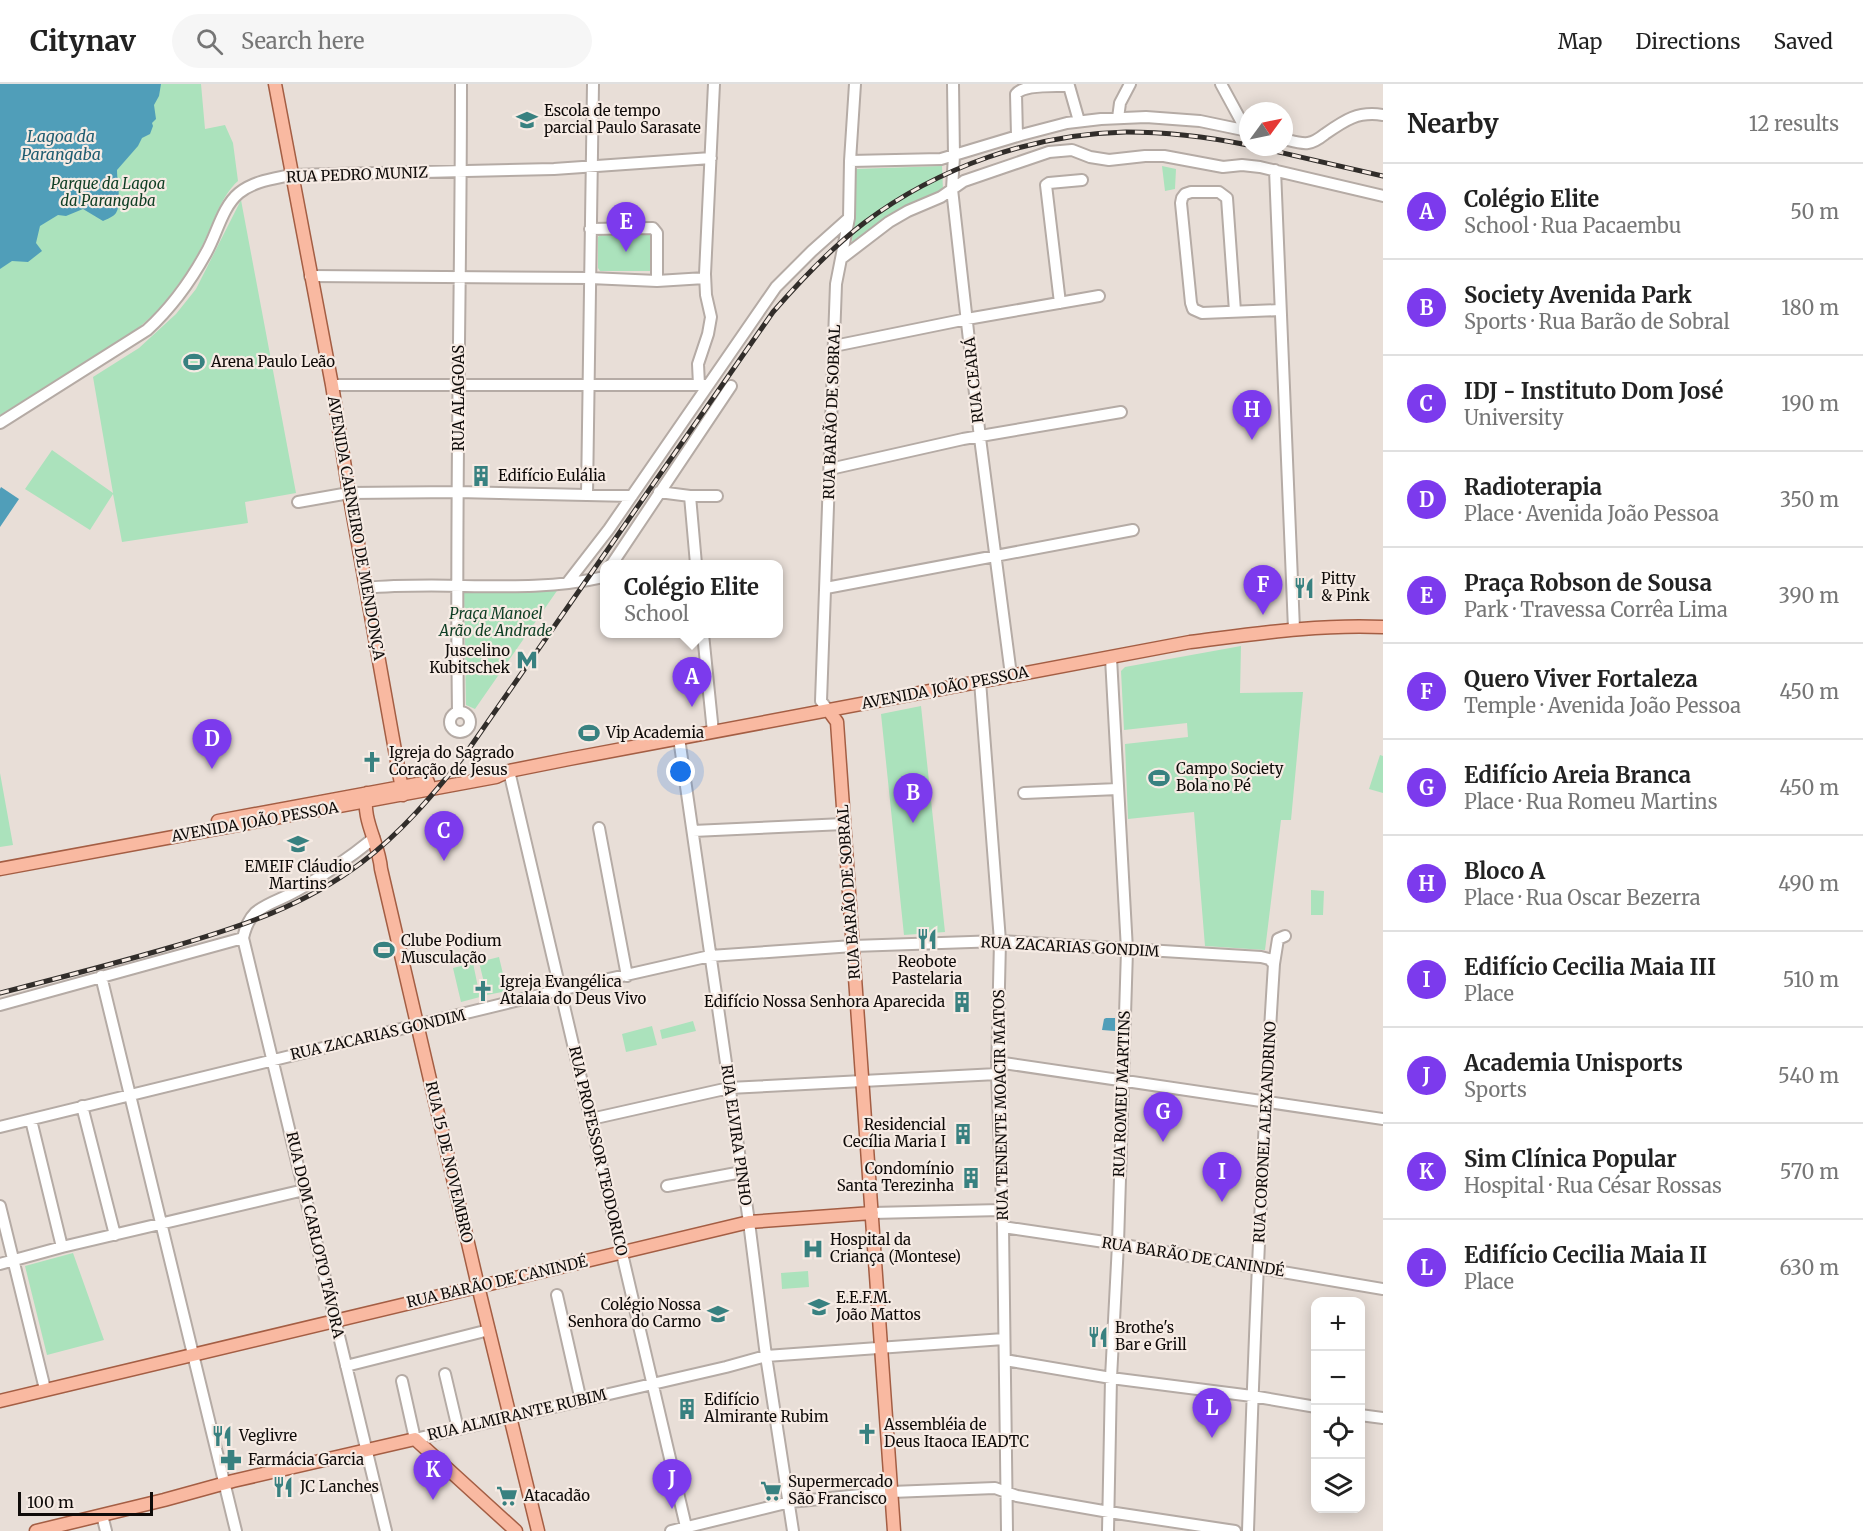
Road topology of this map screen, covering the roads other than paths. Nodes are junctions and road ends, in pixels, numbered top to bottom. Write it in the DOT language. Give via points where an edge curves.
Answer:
graph roads {
  1 [pos="275,84"];
  2 [pos="461,84"];
  3 [pos="593,84"];
  4 [pos="714,84"];
  5 [pos="855,84"];
  6 [pos="953,84"];
  7 [pos="1130,84"];
  8 [pos="1221,84"];
  9 [pos="1383,115"];
  10 [pos="1118,117"];
  11 [pos="1239,117"];
  12 [pos="1079,121"];
  13 [pos="1239,129"];
  14 [pos="1017,136"];
  15 [pos="1293,142"];
  16 [pos="954,156"];
  17 [pos="711,158"];
  18 [pos="850,161"];
  19 [pos="591,167"];
  20 [pos="1275,170"];
  21 [pos="460,171"];
  22 [pos="291,175"];
  23 [pos="1082,180"];
  24 [pos="952,189"];
  25 [pos="1383,196"];
  26 [pos="849,218"];
  27 [pos="590,229"];
  28 [pos="842,258"];
  29 [pos="310,276"];
  30 [pos="590,278"];
  31 [pos="705,278"];
  32 [pos="460,279"];
  33 [pos="657,281"];
  34 [pos="1099,296"];
  35 [pos="1060,303"];
  36 [pos="1280,310"];
  37 [pos="1235,311"];
  38 [pos="967,319"];
  39 [pos="834,346"];
  40 [pos="459,385"];
  41 [pos="588,385"];
  42 [pos="703,385"];
  43 [pos="332,386"];
  44 [pos="731,386"];
  45 [pos="1121,412"];
  46 [pos="0,423"];
  47 [pos="980,438"];
  48 [pos="830,469"];
  49 [pos="458,492"];
  50 [pos="659,492"];
  51 [pos="349,493"];
  52 [pos="587,495"];
  53 [pos="632,496"];
  54 [pos="690,496"];
  55 [pos="717,496"];
  56 [pos="298,502"];
  57 [pos="1133,530"];
  58 [pos="996,555"];
  59 [pos="615,560"];
  60 [pos="696,560"];
  61 [pos="600,578"];
  62 [pos="567,582"];
  63 [pos="456,587"];
  64 [pos="366,588"];
  65 [pos="826,588"];
  66 [pos="1383,627"];
  67 [pos="1294,629"];
  68 [pos="704,638"];
  69 [pos="1111,658"];
  70 [pos="1011,675"];
  71 [pos="980,681"];
  72 [pos="829,711"];
  73 [pos="458,712"];
  74 [pos="713,732"];
  75 [pos="679,738"];
  76 [pos="509,771"];
  77 [pos="1118,789"];
  78 [pos="402,791"];
  79 [pos="1024,792"];
  80 [pos="366,798"];
  81 [pos="844,824"];
  82 [pos="599,828"];
  83 [pos="693,831"];
  84 [pos="374,838"];
  85 [pos="0,861"];
  86 [pos="0,869"];
  87 [pos="1285,936"];
  88 [pos="243,938"];
  89 [pos="1000,941"];
  90 [pos="853,946"];
  91 [pos="1127,950"];
  92 [pos="710,956"];
  93 [pos="1274,964"];
  94 [pos="101,976"];
  95 [pos="627,976"];
  96 [pos="560,990"];
  97 [pos="0,1005"];
  98 [pos="417,1026"];
  99 [pos="273,1060"];
  100 [pos="997,1068"];
  101 [pos="862,1080"];
  102 [pos="1122,1082"];
  103 [pos="729,1088"];
  104 [pos="130,1095"];
  105 [pos="1265,1102"];
  106 [pos="82,1106"];
  107 [pos="591,1119"];
  108 [pos="1383,1119"];
  109 [pos="31,1120"];
  110 [pos="0,1127"];
  111 [pos="742,1172"];
  112 [pos="667,1186"];
  113 [pos="304,1190"];
  114 [pos="0,1206"];
  115 [pos="1001,1210"];
  116 [pos="872,1213"];
  117 [pos="749,1222"];
  118 [pos="161,1224"];
  119 [pos="1003,1227"];
  120 [pos="115,1235"];
  121 [pos="1118,1244"];
  122 [pos="62,1247"];
  123 [pos="621,1252"];
  124 [pos="13,1261"];
  125 [pos="0,1264"];
  126 [pos="1258,1268"];
  127 [pos="478,1286"];
  128 [pos="1383,1289"];
  129 [pos="557,1295"];
  130 [pos="336,1321"];
  131 [pos="489,1330"];
  132 [pos="1004,1340"];
  133 [pos="881,1347"];
  134 [pos="192,1354"];
  135 [pos="766,1356"];
  136 [pos="1005,1360"];
  137 [pos="346,1366"];
  138 [pos="445,1374"];
  139 [pos="1112,1378"];
  140 [pos="402,1381"];
  141 [pos="654,1384"];
  142 [pos="45,1389"];
  143 [pos="1252,1396"];
  144 [pos="0,1401"];
  145 [pos="580,1401"];
  146 [pos="1311,1406"];
  147 [pos="1365,1415"];
  148 [pos="510,1416"];
  149 [pos="1383,1418"];
  150 [pos="458,1429"];
  151 [pos="415,1439"];
  152 [pos="366,1452"];
  153 [pos="224,1483"];
  154 [pos="891,1492"];
  155 [pos="1007,1492"];
  156 [pos="790,1502"];
  157 [pos="1109,1512"];
  158 [pos="102,1515"];
  159 [pos="687,1529"];
  160 [pos="36,1531"];
  161 [pos="106,1531"];
  162 [pos="236,1531"];
  163 [pos="386,1531"];
  164 [pos="516,1531"];
  165 [pos="538,1531"];
  166 [pos="671,1531"];
  167 [pos="793,1531"];
  168 [pos="894,1531"];
  169 [pos="1007,1531"];
  170 [pos="1108,1531"];
  171 [pos="1234,1531"];
  172 [pos="1248,1531"];
  1 -- 22 [label="main road, AVENIDA CARNEIRO DE MENDONÇA"];
  2 -- 21 [label="street, RUA ALAGOAS"];
  3 -- 19 [label="street"];
  4 -- 17 [label="street"];
  5 -- 18 [label="street, RUA BARÃO DE SOBRAL"];
  6 -- 16 [label="street, RUA CEARÁ"];
  7 -- 10 [label="street"];
  8 -- 11 [label="street"];
  9 -- 15 [label="street" via="1356,116 1310,143"];
  10 -- 12 [label="street"];
  10 -- 13 [label="street" via="1200,121"];
  12 -- 14 [label="street"];
  12 -- 14 [label="street" via="1069,86 1028,87 1019,90 1015,100"];
  14 -- 16 [label="street"];
  16 -- 18 [label="street"];
  16 -- 24 [label="street, RUA CEARÁ"];
  17 -- 19 [label="street, RUA PEDRO MUNIZ"];
  17 -- 31 [label="street"];
  18 -- 26 [label="street, RUA BARÃO DE SOBRAL"];
  19 -- 21 [label="street, RUA PEDRO MUNIZ"];
  19 -- 27 [label="street"];
  20 -- 24 [label="street" via="1242,165 1222,167 1164,156 1100,160 1062,150 976,176"];
  20 -- 25 [label="street"];
  20 -- 36 [label="street" via="1282,271"];
  21 -- 22 [label="street, RUA PEDRO MUNIZ"];
  21 -- 32 [label="street, RUA ALAGOAS"];
  22 -- 29 [label="main road, AVENIDA CARNEIRO DE MENDONÇA"];
  22 -- 46 [label="street, RUA PEDRO MUNIZ" via="249,186 231,201 193,276 147,330"];
  23 -- 35 [label="street" via="1046,185"];
  24 -- 28 [label="street" via="889,222"];
  24 -- 38 [label="street, RUA CEARÁ"];
  26 -- 28 [label="street, RUA BARÃO DE SOBRAL"];
  26 -- 42 [label="street" via="776,287"];
  27 -- 30 [label="street"];
  27 -- 33 [label="street" via="656,230"];
  28 -- 39 [label="street, RUA BARÃO DE SOBRAL" via="836,284"];
  29 -- 32 [label="street"];
  29 -- 43 [label="main road, AVENIDA CARNEIRO DE MENDONÇA"];
  30 -- 32 [label="street"];
  30 -- 33 [label="street"];
  30 -- 41 [label="street"];
  31 -- 33 [label="street"];
  31 -- 42 [label="street" via="711,317 698,364"];
  32 -- 40 [label="street, RUA ALAGOAS"];
  34 -- 35 [label="street"];
  35 -- 38 [label="street"];
  36 -- 37 [label="street"];
  36 -- 67 [label="street"];
  37 -- 37 [label="street" via="1202,313 1193,309 1181,203 1185,194 1219,192 1227,198"];
  38 -- 39 [label="street"];
  38 -- 47 [label="street, RUA CEARÁ"];
  39 -- 48 [label="street, RUA BARÃO DE SOBRAL"];
  40 -- 41 [label="street"];
  40 -- 43 [label="street"];
  40 -- 49 [label="street, RUA ALAGOAS"];
  41 -- 42 [label="street"];
  41 -- 52 [label="street"];
  42 -- 53 [label="street"];
  43 -- 51 [label="main road, AVENIDA CARNEIRO DE MENDONÇA"];
  44 -- 50 [label="street"];
  45 -- 47 [label="street"];
  47 -- 48 [label="street"];
  47 -- 58 [label="street, RUA CEARÁ"];
  48 -- 65 [label="street, RUA BARÃO DE SOBRAL"];
  49 -- 51 [label="street"];
  49 -- 52 [label="street"];
  49 -- 63 [label="street, RUA ALAGOAS"];
  50 -- 54 [label="street"];
  50 -- 59 [label="street"];
  51 -- 56 [label="street"];
  51 -- 64 [label="main road, AVENIDA CARNEIRO DE MENDONÇA"];
  52 -- 53 [label="street"];
  53 -- 62 [label="street"];
  54 -- 55 [label="street"];
  54 -- 60 [label="street"];
  57 -- 58 [label="street"];
  58 -- 65 [label="street"];
  58 -- 70 [label="street, RUA CEARÁ"];
  61 -- 62 [label="street"];
  62 -- 63 [label="street"];
  63 -- 64 [label="street"];
  63 -- 73 [label="street, RUA ALAGOAS"];
  64 -- 78 [label="main road, AVENIDA CARNEIRO DE MENDONÇA"];
  65 -- 72 [label="street, RUA BARÃO DE SOBRAL" via="821,701"];
  66 -- 67 [label="main road, AVENIDA JOÃO PESSOA"];
  67 -- 69 [label="main road, AVENIDA JOÃO PESSOA" via="1190,642"];
  68 -- 74 [label="street"];
  69 -- 70 [label="main road, AVENIDA JOÃO PESSOA"];
  69 -- 77 [label="street, RUA ROMEU MARTINS"];
  70 -- 71 [label="main road, AVENIDA JOÃO PESSOA"];
  71 -- 72 [label="main road, AVENIDA JOÃO PESSOA"];
  71 -- 89 [label="street, RUA TENENTE MOACIR MATOS"];
  72 -- 74 [label="main road, AVENIDA JOÃO PESSOA"];
  72 -- 81 [label="main road, RUA BARÃO DE SOBRAL" via="837,722"];
  74 -- 75 [label="main road, AVENIDA JOÃO PESSOA"];
  75 -- 76 [label="main road, AVENIDA JOÃO PESSOA"];
  75 -- 83 [label="street, RUA ELVIRA PINHO"];
  76 -- 78 [label="main road, AVENIDA JOÃO PESSOA" via="496,777"];
  76 -- 96 [label="street, RUA PROFESSOR TEODORICO"];
  77 -- 79 [label="street"];
  77 -- 91 [label="street, RUA ROMEU MARTINS"];
  78 -- 80 [label="main road, AVENIDA JOÃO PESSOA"];
  80 -- 84 [label="main road, RUA 15 DE NOVEMBRO"];
  80 -- 85 [label="main road, AVENIDA JOÃO PESSOA"];
  80 -- 86 [label="main road, AVENIDA JOÃO PESSOA"];
  81 -- 83 [label="street"];
  81 -- 90 [label="main road, RUA BARÃO DE SOBRAL"];
  82 -- 95 [label="street"];
  83 -- 92 [label="street, RUA ELVIRA PINHO"];
  84 -- 88 [label="street" via="339,866 261,908 253,915"];
  84 -- 98 [label="main road, RUA 15 DE NOVEMBRO"];
  87 -- 93 [label="street, RUA CORONEL ALEXANDRINO" via="1278,939"];
  88 -- 94 [label="street"];
  88 -- 99 [label="street, RUA DOM CARLOTO TÁVORA"];
  89 -- 90 [label="street, RUA ZACARIAS GONDIM"];
  89 -- 91 [label="street, RUA ZACARIAS GONDIM"];
  89 -- 100 [label="street, RUA TENENTE MOACIR MATOS"];
  90 -- 92 [label="street, RUA ZACARIAS GONDIM"];
  90 -- 101 [label="main road, RUA BARÃO DE SOBRAL"];
  91 -- 93 [label="street, RUA ZACARIAS GONDIM" via="1261,957"];
  91 -- 102 [label="street, RUA ROMEU MARTINS"];
  92 -- 95 [label="street, RUA ZACARIAS GONDIM"];
  92 -- 103 [label="street, RUA ELVIRA PINHO"];
  93 -- 105 [label="street, RUA CORONEL ALEXANDRINO"];
  94 -- 97 [label="street"];
  94 -- 104 [label="street"];
  95 -- 96 [label="street, RUA ZACARIAS GONDIM"];
  96 -- 98 [label="street, RUA ZACARIAS GONDIM"];
  96 -- 107 [label="street, RUA PROFESSOR TEODORICO"];
  98 -- 99 [label="street, RUA ZACARIAS GONDIM"];
  98 -- 127 [label="main road, RUA 15 DE NOVEMBRO"];
  99 -- 104 [label="street, RUA ZACARIAS GONDIM"];
  99 -- 113 [label="street, RUA DOM CARLOTO TÁVORA"];
  100 -- 101 [label="street"];
  100 -- 102 [label="street"];
  100 -- 115 [label="street, RUA TENENTE MOACIR MATOS"];
  101 -- 103 [label="street"];
  101 -- 116 [label="main road, RUA BARÃO DE SOBRAL"];
  102 -- 105 [label="street"];
  102 -- 121 [label="street, RUA ROMEU MARTINS"];
  103 -- 107 [label="street"];
  103 -- 111 [label="street, RUA ELVIRA PINHO"];
  104 -- 106 [label="street, RUA ZACARIAS GONDIM"];
  104 -- 118 [label="street"];
  105 -- 108 [label="street"];
  105 -- 126 [label="street, RUA CORONEL ALEXANDRINO"];
  106 -- 109 [label="street, RUA ZACARIAS GONDIM"];
  106 -- 120 [label="street"];
  107 -- 123 [label="street, RUA PROFESSOR TEODORICO"];
  109 -- 110 [label="street, RUA ZACARIAS GONDIM"];
  109 -- 122 [label="street"];
  111 -- 112 [label="street"];
  111 -- 117 [label="street, RUA ELVIRA PINHO"];
  113 -- 118 [label="street"];
  113 -- 130 [label="street, RUA DOM CARLOTO TÁVORA"];
  114 -- 124 [label="street"];
  115 -- 116 [label="street, RUA BARÃO DE CANINDÉ"];
  115 -- 119 [label="street, RUA TENENTE MOACIR MATOS"];
  116 -- 117 [label="main road, RUA BARÃO DE CANINDÉ"];
  116 -- 133 [label="main road, RUA BARÃO DE SOBRAL"];
  117 -- 123 [label="main road, RUA BARÃO DE CANINDÉ"];
  117 -- 135 [label="street, RUA ELVIRA PINHO"];
  118 -- 120 [label="street"];
  118 -- 134 [label="street"];
  119 -- 121 [label="street, RUA BARÃO DE CANINDÉ"];
  119 -- 132 [label="street, RUA TENENTE MOACIR MATOS"];
  120 -- 122 [label="street"];
  121 -- 126 [label="street, RUA BARÃO DE CANINDÉ"];
  121 -- 139 [label="street, RUA ROMEU MARTINS"];
  122 -- 124 [label="street"];
  123 -- 127 [label="main road, RUA BARÃO DE CANINDÉ"];
  123 -- 141 [label="street, RUA PROFESSOR TEODORICO"];
  124 -- 125 [label="street"];
  124 -- 142 [label="street"];
  126 -- 128 [label="street, RUA BARÃO DE CANINDÉ"];
  126 -- 143 [label="street, RUA CORONEL ALEXANDRINO"];
  127 -- 130 [label="main road, RUA BARÃO DE CANINDÉ"];
  127 -- 131 [label="main road, RUA 15 DE NOVEMBRO"];
  129 -- 145 [label="street"];
  130 -- 134 [label="main road, RUA BARÃO DE CANINDÉ"];
  130 -- 137 [label="street, RUA DOM CARLOTO TÁVORA"];
  131 -- 137 [label="street"];
  131 -- 148 [label="main road, RUA 15 DE NOVEMBRO"];
  132 -- 133 [label="street, RUA ALMIRANTE RUBIM"];
  132 -- 136 [label="street, RUA TENENTE MOACIR MATOS"];
  133 -- 135 [label="street, RUA ALMIRANTE RUBIM"];
  133 -- 154 [label="main road, RUA BARÃO DE SOBRAL"];
  134 -- 142 [label="main road, RUA BARÃO DE CANINDÉ"];
  134 -- 153 [label="street"];
  135 -- 141 [label="street, RUA ALMIRANTE RUBIM"];
  135 -- 156 [label="street, RUA ELVIRA PINHO"];
  136 -- 139 [label="street"];
  136 -- 155 [label="street, RUA TENENTE MOACIR MATOS"];
  137 -- 152 [label="street, RUA DOM CARLOTO TÁVORA"];
  138 -- 150 [label="street"];
  139 -- 143 [label="street"];
  139 -- 157 [label="street, RUA ROMEU MARTINS"];
  140 -- 151 [label="street"];
  141 -- 145 [label="street, RUA ALMIRANTE RUBIM"];
  141 -- 159 [label="street, RUA PROFESSOR TEODORICO"];
  142 -- 144 [label="main road, RUA BARÃO DE CANINDÉ"];
  143 -- 146 [label="street"];
  143 -- 172 [label="street, RUA CORONEL ALEXANDRINO"];
  145 -- 148 [label="street, RUA ALMIRANTE RUBIM"];
  147 -- 149 [label="street"];
  148 -- 150 [label="street, RUA ALMIRANTE RUBIM"];
  148 -- 165 [label="main road, RUA 15 DE NOVEMBRO"];
  150 -- 151 [label="street, RUA ALMIRANTE RUBIM"];
  151 -- 152 [label="main road, RUA ALMIRANTE RUBIM"];
  151 -- 164 [label="main road"];
  152 -- 153 [label="main road, RUA ALMIRANTE RUBIM"];
  152 -- 163 [label="street, RUA DOM CARLOTO TÁVORA"];
  153 -- 158 [label="main road, RUA ALMIRANTE RUBIM"];
  153 -- 162 [label="street"];
  154 -- 155 [label="street" via="995,1488"];
  154 -- 156 [label="street"];
  154 -- 168 [label="main road, RUA BARÃO DE SOBRAL"];
  155 -- 157 [label="street"];
  155 -- 169 [label="street, RUA TENENTE MOACIR MATOS"];
  156 -- 159 [label="street"];
  156 -- 167 [label="street, RUA ELVIRA PINHO"];
  157 -- 170 [label="street, RUA ROMEU MARTINS"];
  157 -- 171 [label="street"];
  158 -- 160 [label="main road, RUA ALMIRANTE RUBIM"];
  158 -- 161 [label="street"];
  159 -- 166 [label="street"];
}
